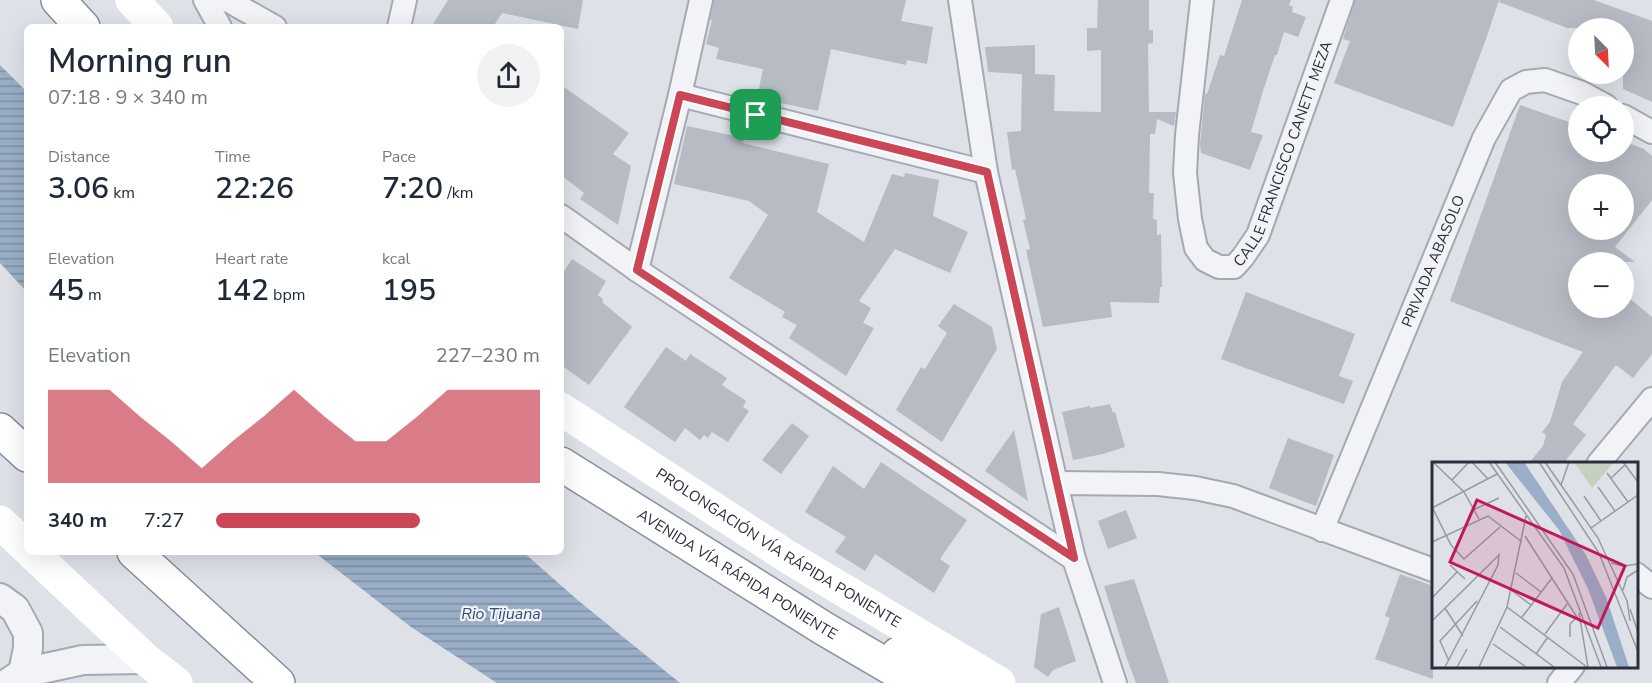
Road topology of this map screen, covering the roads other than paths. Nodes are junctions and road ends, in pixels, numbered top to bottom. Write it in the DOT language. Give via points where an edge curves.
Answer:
graph roads {
  1 [pos="58,0"];
  2 [pos="132,0"];
  3 [pos="205,0"];
  4 [pos="405,0"];
  5 [pos="701,0"];
  6 [pos="960,0"];
  7 [pos="1202,0"];
  8 [pos="1342,0"];
  9 [pos="234,2"];
  10 [pos="80,24"];
  11 [pos="154,24"];
  12 [pos="218,24"];
  13 [pos="269,24"];
  14 [pos="400,24"];
  15 [pos="680,95"];
  16 [pos="1588,96"];
  17 [pos="1634,122"];
  18 [pos="1652,132"];
  19 [pos="987,172"];
  20 [pos="564,218"];
  21 [pos="637,270"];
  22 [pos="1652,399"];
  23 [pos="564,411"];
  24 [pos="0,430"];
  25 [pos="24,452"];
  26 [pos="1600,462"];
  27 [pos="564,466"];
  28 [pos="1056,483"];
  29 [pos="0,522"];
  30 [pos="1322,530"];
  31 [pos="24,545"];
  32 [pos="34,555"];
  33 [pos="137,555"];
  34 [pos="1074,558"];
  35 [pos="1432,570"];
  36 [pos="0,597"];
  37 [pos="823,628"];
  38 [pos="145,659"];
  39 [pos="1571,668"];
  40 [pos="15,678"];
  41 [pos="176,683"];
  42 [pos="278,683"];
  43 [pos="917,683"];
  44 [pos="961,683"];
  45 [pos="999,683"];
  46 [pos="1115,683"];
  47 [pos="1559,683"];
  1 -- 10 [label="main road"];
  2 -- 11 [label="main road"];
  3 -- 12 [label="street"];
  4 -- 14 [label="street"];
  5 -- 15 [label="street"];
  6 -- 19 [label="street"];
  7 -- 8 [label="street, CALLE FRANCISCO CANETT MEZA" via="1185,173 1196,248 1205,260 1219,267 1234,267 1258,235"];
  9 -- 13 [label="street"];
  15 -- 19 [label="street"];
  15 -- 21 [label="street"];
  16 -- 30 [label="street, PRIVADA ABASOLO" via="1545,80 1527,82 1511,90 1484,138"];
  17 -- 18 [label="street"];
  19 -- 28 [label="street"];
  20 -- 21 [label="street"];
  21 -- 34 [label="street"];
  22 -- 26 [label="street"];
  23 -- 45 [label="main road, PROLONGACIÓN VÍA RÁPIDA PONIENTE" via="788,557"];
  24 -- 25 [label="main road"];
  27 -- 37 [label="main road, AVENIDA VÍA RÁPIDA PONIENTE"];
  28 -- 30 [label="street" via="1196,488 1233,496"];
  28 -- 34 [label="street"];
  29 -- 31 [label="main road"];
  30 -- 35 [label="street"];
  32 -- 38 [label="main road"];
  33 -- 42 [label="main road"];
  34 -- 46 [label="street"];
  36 -- 40 [label="street" via="15,609 28,633 28,648"];
  37 -- 43 [label="main road, AVENIDA VÍA RÁPIDA PONIENTE"];
  37 -- 44 [label="main road" via="845,629"];
  38 -- 40 [label="street" via="83,660"];
  38 -- 41 [label="main road"];
  39 -- 47 [label="street"];
}
